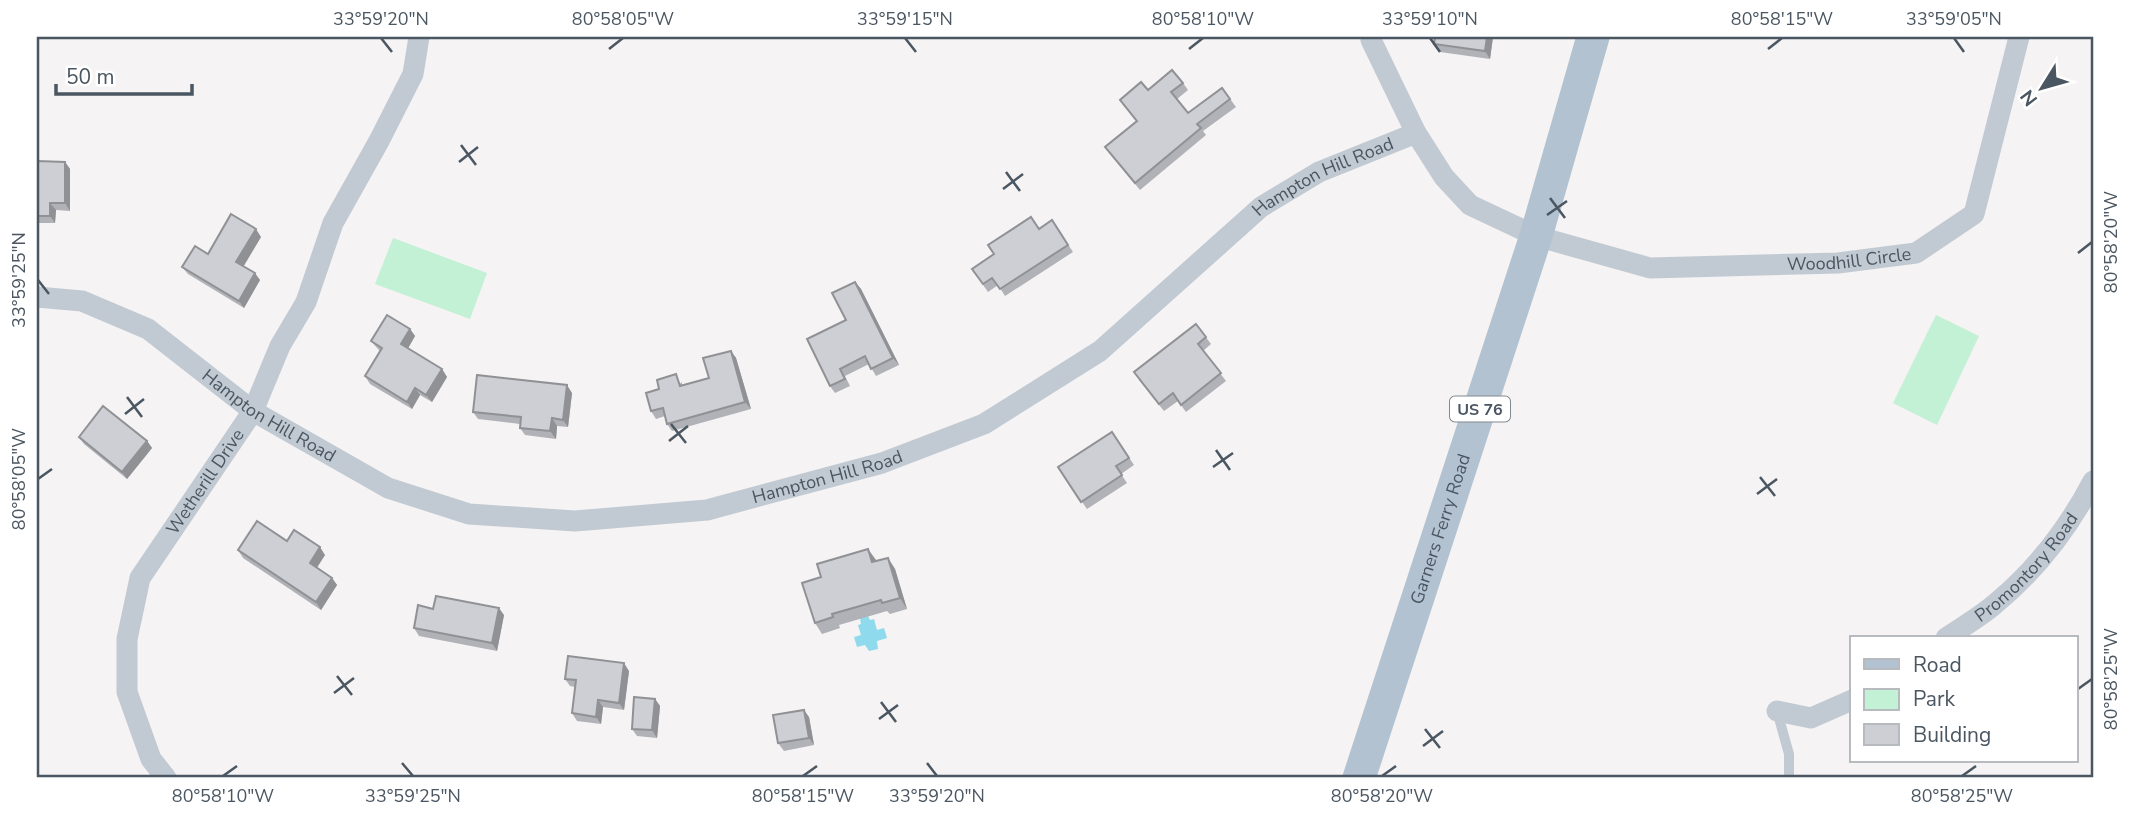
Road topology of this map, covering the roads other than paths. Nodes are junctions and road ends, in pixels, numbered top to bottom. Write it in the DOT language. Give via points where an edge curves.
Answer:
graph roads {
  1 [pos="419,37"];
  2 [pos="1593,37"];
  3 [pos="2019,37"];
  4 [pos="1371,40"];
  5 [pos="1416,133"];
  6 [pos="1536,236"];
  7 [pos="37,297"];
  8 [pos="253,411"];
  9 [pos="2093,481"];
  10 [pos="1948,636"];
  11 [pos="1850,701"];
  12 [pos="1777,711"];
  13 [pos="166,778"];
  14 [pos="1359,778"];
  15 [pos="1789,778"];
  1 -- 8 [label="street, Wetherill Drive" via="413,74 333,223 306,302"];
  2 -- 6 [label="main road, Garners Ferry Road / US 76"];
  3 -- 6 [label="street, Woodhill Circle" via="1974,214 1916,253 1838,263 1650,268"];
  4 -- 5 [label="street"];
  5 -- 6 [label="street, Hampton Hill Road" via="1444,177 1470,205"];
  5 -- 8 [label="street, Hampton Hill Road" via="1319,172 1261,206 1100,351 984,424 882,463 707,510 575,521 469,514 387,488"];
  6 -- 14 [label="main road, Garners Ferry Road / US 76"];
  7 -- 8 [label="street, Hampton Hill Road" via="82,302 148,329"];
  8 -- 13 [label="street, Wetherill Drive" via="140,578 127,639 127,692 151,759"];
  9 -- 10 [label="street, Promontory Road" via="2034,568 1994,605"];
  11 -- 12 [label="street" via="1811,718"];
  12 -- 15 [label="lane" via="1789,754"];
}
